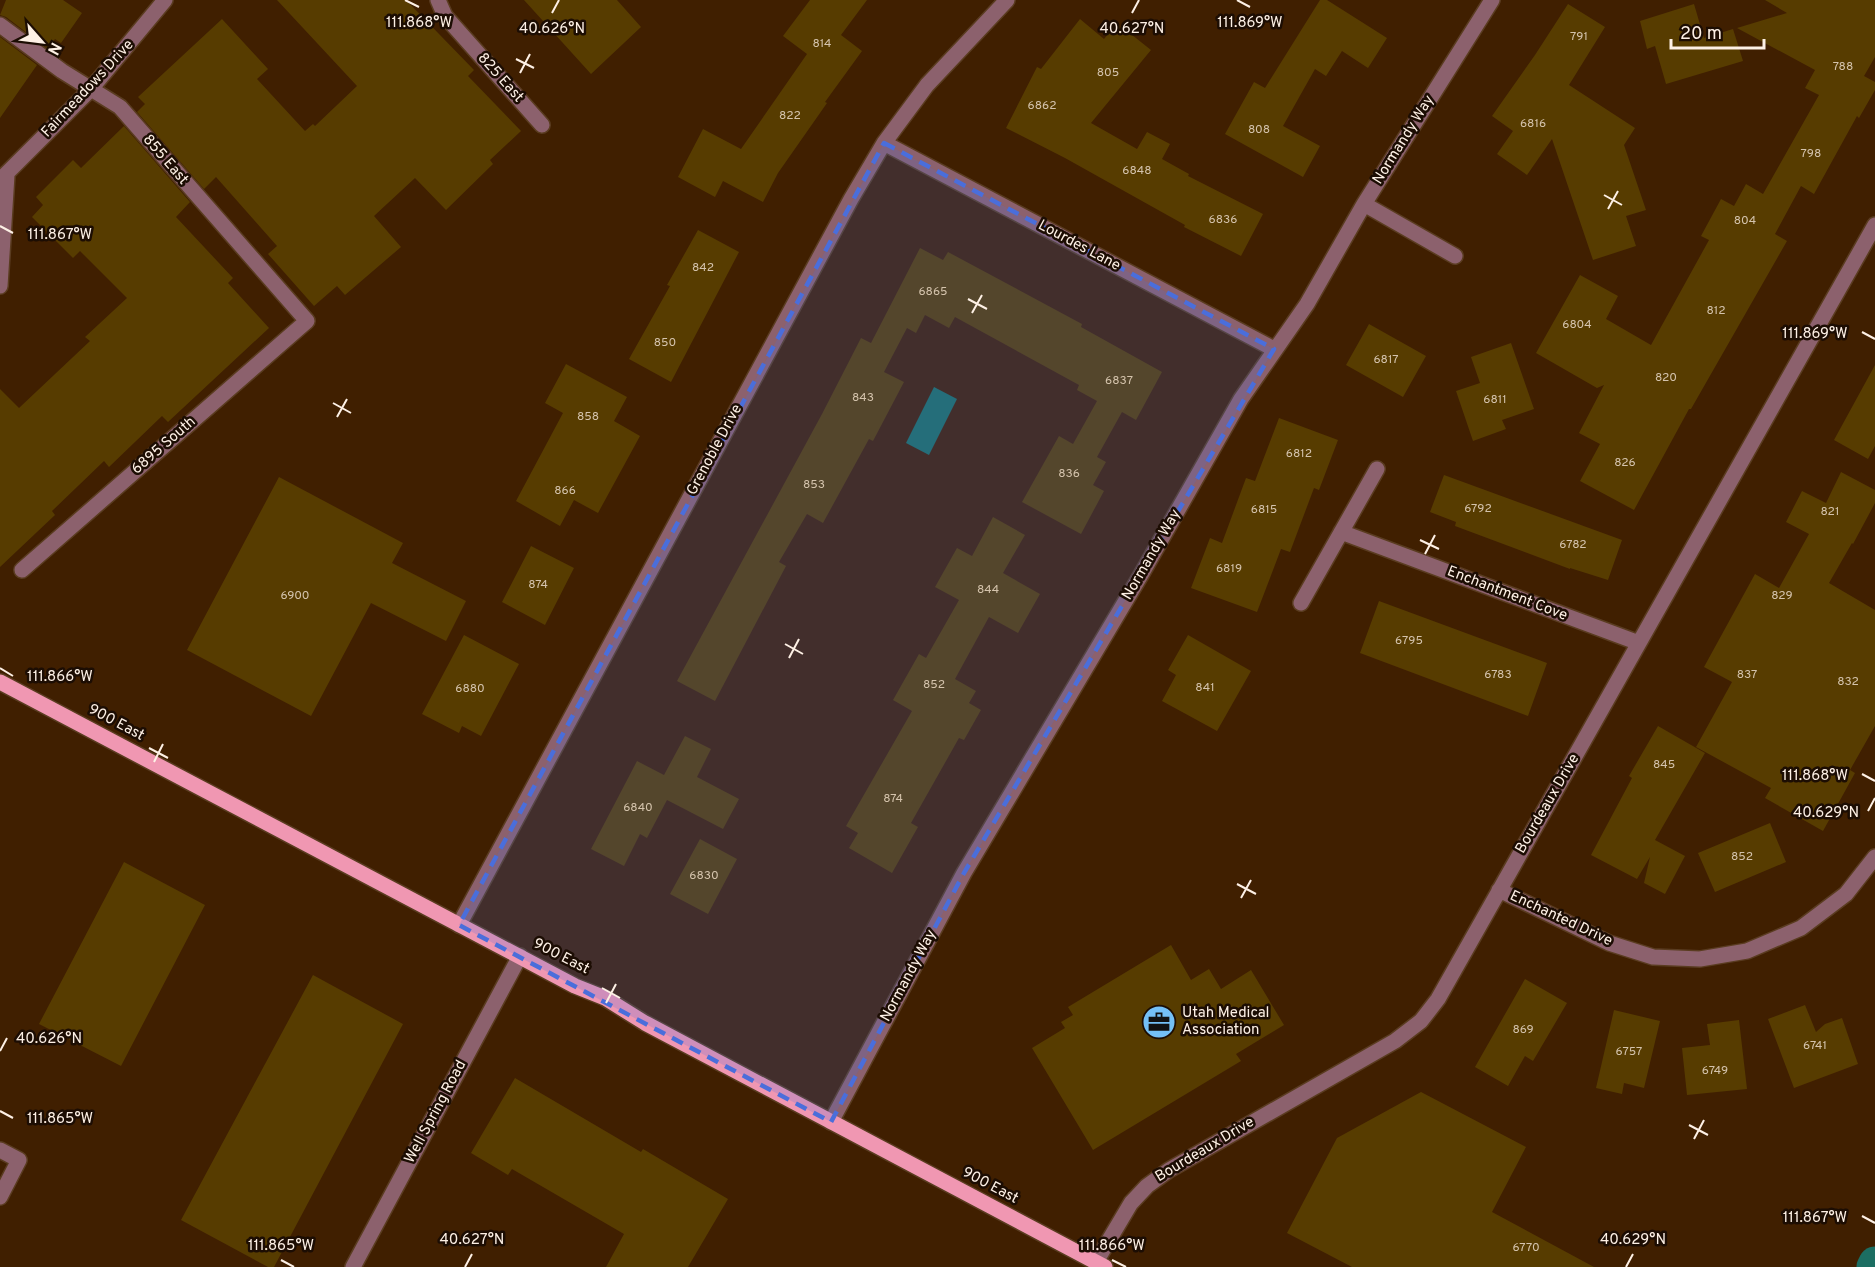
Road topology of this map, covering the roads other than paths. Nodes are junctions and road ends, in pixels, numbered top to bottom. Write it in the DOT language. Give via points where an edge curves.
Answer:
graph roads {
  1 [pos="165,0"];
  2 [pos="438,0"];
  3 [pos="1007,0"];
  4 [pos="1492,0"];
  5 [pos="0,25"];
  6 [pos="91,89"];
  7 [pos="542,125"];
  8 [pos="884,143"];
  9 [pos="3,178"];
  10 [pos="1364,204"];
  11 [pos="1875,225"];
  12 [pos="1455,256"];
  13 [pos="0,286"];
  14 [pos="307,321"];
  15 [pos="1274,349"];
  16 [pos="1377,469"];
  17 [pos="1341,532"];
  18 [pos="22,570"];
  19 [pos="1302,603"];
  20 [pos="1639,643"];
  21 [pos="0,682"];
  22 [pos="1875,857"];
  23 [pos="1499,890"];
  24 [pos="459,925"];
  25 [pos="520,956"];
  26 [pos="831,1122"];
  27 [pos="0,1150"];
  28 [pos="0,1197"];
  29 [pos="1100,1265"];
  30 [pos="353,1267"];
  1 -- 6 [label="street, Fairmeadows Drive"];
  2 -- 7 [label="street, 825 East" via="445,16"];
  3 -- 8 [label="street, Grenoble Drive" via="927,85"];
  4 -- 10 [label="street, Normandy Way"];
  5 -- 6 [label="street, 855 East"];
  6 -- 9 [label="street, Fairmeadows Drive"];
  6 -- 14 [label="street, 855 East" via="120,107"];
  8 -- 15 [label="street, Lourdes Lane"];
  8 -- 24 [label="street, Grenoble Drive"];
  9 -- 13 [label="street, Fairmeadows Drive"];
  10 -- 12 [label="street"];
  10 -- 15 [label="street, Normandy Way" via="1306,304"];
  11 -- 20 [label="street, Bourdeaux Drive"];
  14 -- 18 [label="street, 6895 South"];
  15 -- 26 [label="street, Normandy Way" via="964,873"];
  16 -- 17 [label="street"];
  17 -- 19 [label="street"];
  17 -- 20 [label="street, Enchantment Cove"];
  20 -- 23 [label="street, Bourdeaux Drive"];
  21 -- 24 [label="main road, 900 East"];
  22 -- 23 [label="street, Enchanted Drive" via="1846,894 1801,928 1747,951 1700,958 1653,957 1609,943"];
  23 -- 29 [label="street, Bourdeaux Drive" via="1438,999 1421,1021 1395,1041 1147,1186 1131,1203"];
  24 -- 25 [label="main road, 900 East"];
  25 -- 26 [label="main road, 900 East"];
  25 -- 30 [label="street, Well Spring Road"];
  26 -- 29 [label="main road, 900 East"];
  27 -- 28 [label="street" via="19,1160"];
}
